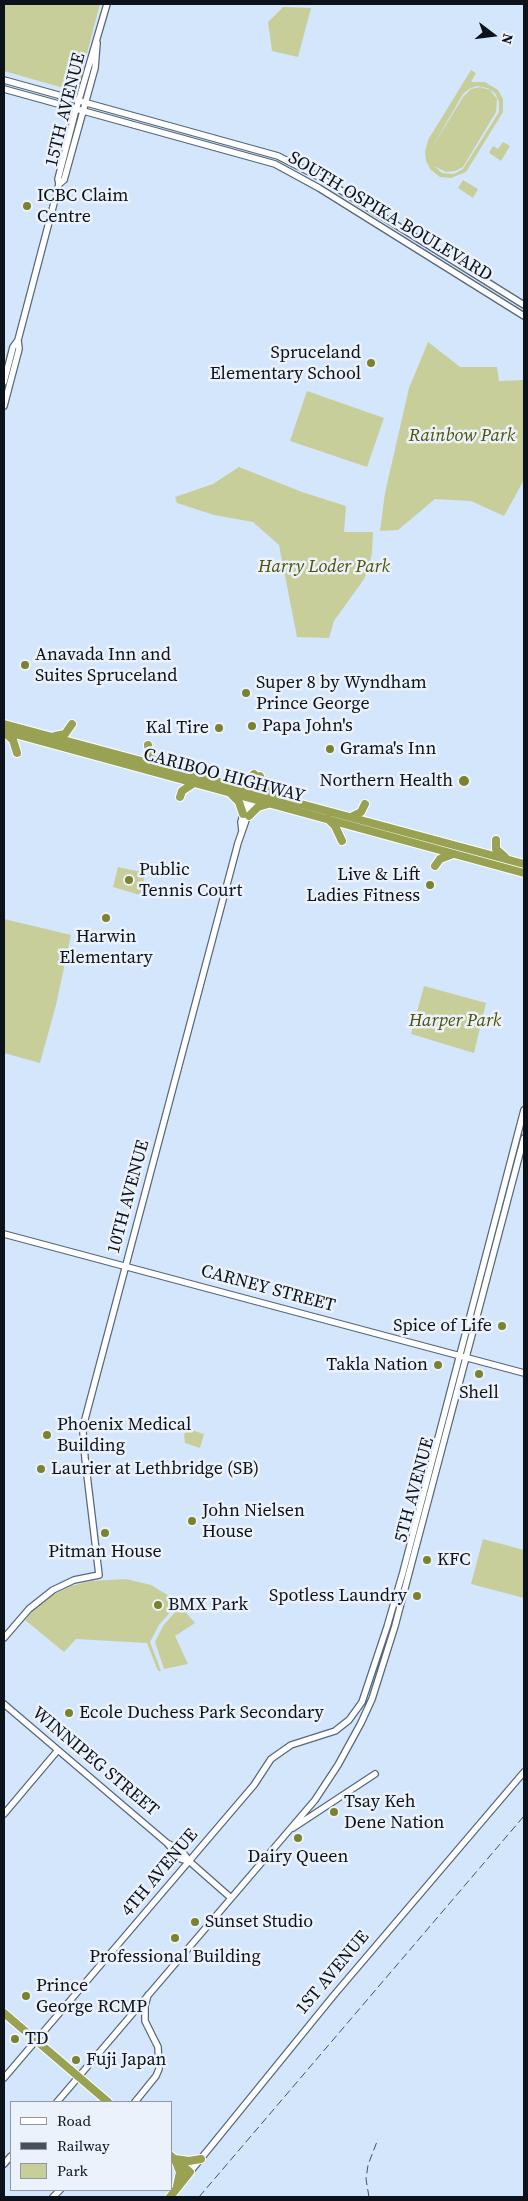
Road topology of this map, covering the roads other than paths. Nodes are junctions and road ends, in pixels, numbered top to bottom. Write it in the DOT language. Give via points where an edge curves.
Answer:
graph roads {
  1 [pos="107,4"];
  2 [pos="97,41"];
  3 [pos="4,80"];
  4 [pos="4,89"];
  5 [pos="79,100"];
  6 [pos="86,102"];
  7 [pos="76,109"];
  8 [pos="84,111"];
  9 [pos="59,184"];
  10 [pos="524,305"];
  11 [pos="524,316"];
  12 [pos="18,340"];
  13 [pos="4,382"];
  14 [pos="4,406"];
  15 [pos="4,724"];
  16 [pos="72,724"];
  17 [pos="4,732"];
  18 [pos="47,736"];
  19 [pos="148,745"];
  20 [pos="17,753"];
  21 [pos="175,774"];
  22 [pos="194,783"];
  23 [pos="229,789"];
  24 [pos="252,795"];
  25 [pos="271,800"];
  26 [pos="365,804"];
  27 [pos="246,815"];
  28 [pos="349,817"];
  29 [pos="328,819"];
  30 [pos="496,840"];
  31 [pos="342,841"];
  32 [pos="455,854"];
  33 [pos="511,860"];
  34 [pos="492,864"];
  35 [pos="435,866"];
  36 [pos="524,866"];
  37 [pos="524,873"];
  38 [pos="524,1110"];
  39 [pos="524,1138"];
  40 [pos="4,1234"];
  41 [pos="126,1267"];
  42 [pos="460,1356"];
  43 [pos="466,1357"];
  44 [pos="524,1373"];
  45 [pos="4,1638"];
  46 [pos="4,1704"];
  47 [pos="356,1713"];
  48 [pos="58,1750"];
  49 [pos="524,1772"];
  50 [pos="375,1774"];
  51 [pos="4,1814"];
  52 [pos="291,1829"];
  53 [pos="189,1862"];
  54 [pos="231,1898"];
  55 [pos="149,1993"];
  56 [pos="4,2013"];
  57 [pos="36,2040"];
  58 [pos="78,2077"];
  59 [pos="4,2078"];
  60 [pos="58,2101"];
  61 [pos="107,2101"];
  62 [pos="136,2101"];
  63 [pos="173,2157"];
  64 [pos="202,2159"];
  65 [pos="190,2172"];
  66 [pos="172,2194"];
  1 -- 2 [label="main road, 15TH AVENUE"];
  2 -- 5 [label="main road, 15TH AVENUE"];
  2 -- 6 [label="main road, 15TH AVENUE" via="95,68"];
  3 -- 5 [label="main road, SOUTH OSPIKA BOULEVARD"];
  4 -- 7 [label="main road, SOUTH OSPIKA BOULEVARD"];
  5 -- 6 [label="main road, SOUTH OSPIKA BOULEVARD"];
  5 -- 7 [label="main road, 15TH AVENUE"];
  6 -- 8 [label="main road, 15TH AVENUE"];
  6 -- 10 [label="main road, SOUTH OSPIKA BOULEVARD" via="278,156 321,178"];
  7 -- 8 [label="main road, SOUTH OSPIKA BOULEVARD"];
  7 -- 9 [label="main road, 15TH AVENUE"];
  8 -- 9 [label="main road, 15TH AVENUE" via="64,180"];
  8 -- 11 [label="main road, SOUTH OSPIKA BOULEVARD" via="275,164"];
  9 -- 12 [label="main road, 15TH AVENUE"];
  12 -- 13 [label="main road, 15TH AVENUE" via="13,347"];
  12 -- 14 [label="main road, 15TH AVENUE" via="19,348"];
  15 -- 18 [label="highway, CARIBOO HIGHWAY"];
  16 -- 18 [label="highway" via="63,736"];
  17 -- 20 [label="highway" via="13,740"];
  17 -- 21 [label="highway, CARIBOO HIGHWAY"];
  18 -- 21 [label="highway, CARIBOO HIGHWAY"];
  19 -- 21 [label="highway" via="153,760"];
  21 -- 22 [label="highway, CARIBOO HIGHWAY"];
  21 -- 22 [label="highway" via="181,794"];
  21 -- 23 [label="highway, CARIBOO HIGHWAY"];
  22 -- 23 [label="highway, CARIBOO HIGHWAY"];
  23 -- 24 [label="highway, CARIBOO HIGHWAY"];
  23 -- 25 [label="highway" via="257,775"];
  23 -- 27 [label="highway"];
  24 -- 25 [label="highway, CARIBOO HIGHWAY"];
  24 -- 27 [label="main road, 10TH AVENUE"];
  25 -- 27 [label="highway"];
  25 -- 28 [label="highway, CARIBOO HIGHWAY"];
  25 -- 29 [label="highway, CARIBOO HIGHWAY"];
  26 -- 28 [label="highway" via="358,815"];
  27 -- 41 [label="main road, 10TH AVENUE"];
  28 -- 33 [label="highway, CARIBOO HIGHWAY"];
  29 -- 31 [label="highway"];
  29 -- 32 [label="highway, CARIBOO HIGHWAY"];
  30 -- 33 [label="highway" via="496,849"];
  32 -- 34 [label="highway, CARIBOO HIGHWAY"];
  32 -- 35 [label="highway" via="446,855"];
  33 -- 36 [label="highway, CARIBOO HIGHWAY"];
  34 -- 36 [label="highway"];
  34 -- 37 [label="highway, CARIBOO HIGHWAY"];
  38 -- 42 [label="main road, 5TH AVENUE"];
  39 -- 43 [label="main road, 5TH AVENUE"];
  40 -- 41 [label="main road, CARNEY STREET"];
  41 -- 42 [label="main road, CARNEY STREET"];
  41 -- 45 [label="main road, 10TH AVENUE" via="83,1428 100,1575 74,1580 53,1590 40,1599"];
  42 -- 43 [label="main road, CARNEY STREET"];
  42 -- 47 [label="main road, 5TH AVENUE" via="387,1628"];
  43 -- 44 [label="main road, CARNEY STREET"];
  43 -- 52 [label="main road, 5TH AVENUE" via="395,1626 372,1699 338,1766"];
  46 -- 48 [label="main road, WINNIPEG STREET"];
  47 -- 53 [label="main road, 4TH AVENUE" via="334,1731 291,1745 271,1759 254,1785"];
  48 -- 51 [label="main road"];
  48 -- 53 [label="main road, WINNIPEG STREET" via="167,1843 181,1859"];
  49 -- 64 [label="main road, 1ST AVENUE" via="334,1995"];
  50 -- 52 [label="main road"];
  52 -- 54 [label="main road"];
  53 -- 54 [label="main road, WINNIPEG STREET"];
  53 -- 57 [label="main road, 4TH AVENUE"];
  54 -- 55 [label="main road"];
  55 -- 58 [label="main road"];
  55 -- 62 [label="main road" via="144,2015 158,2047 160,2061 156,2076"];
  56 -- 57 [label="highway"];
  57 -- 58 [label="highway"];
  57 -- 59 [label="main road, 4TH AVENUE"];
  58 -- 60 [label="main road"];
  58 -- 61 [label="highway"];
  63 -- 64 [label="highway" via="189,2161"];
  63 -- 65 [label="highway"];
  63 -- 66 [label="highway" via="180,2172"];
  64 -- 65 [label="main road, 1ST AVENUE"];
  65 -- 66 [label="highway, 1ST AVENUE"];
}
